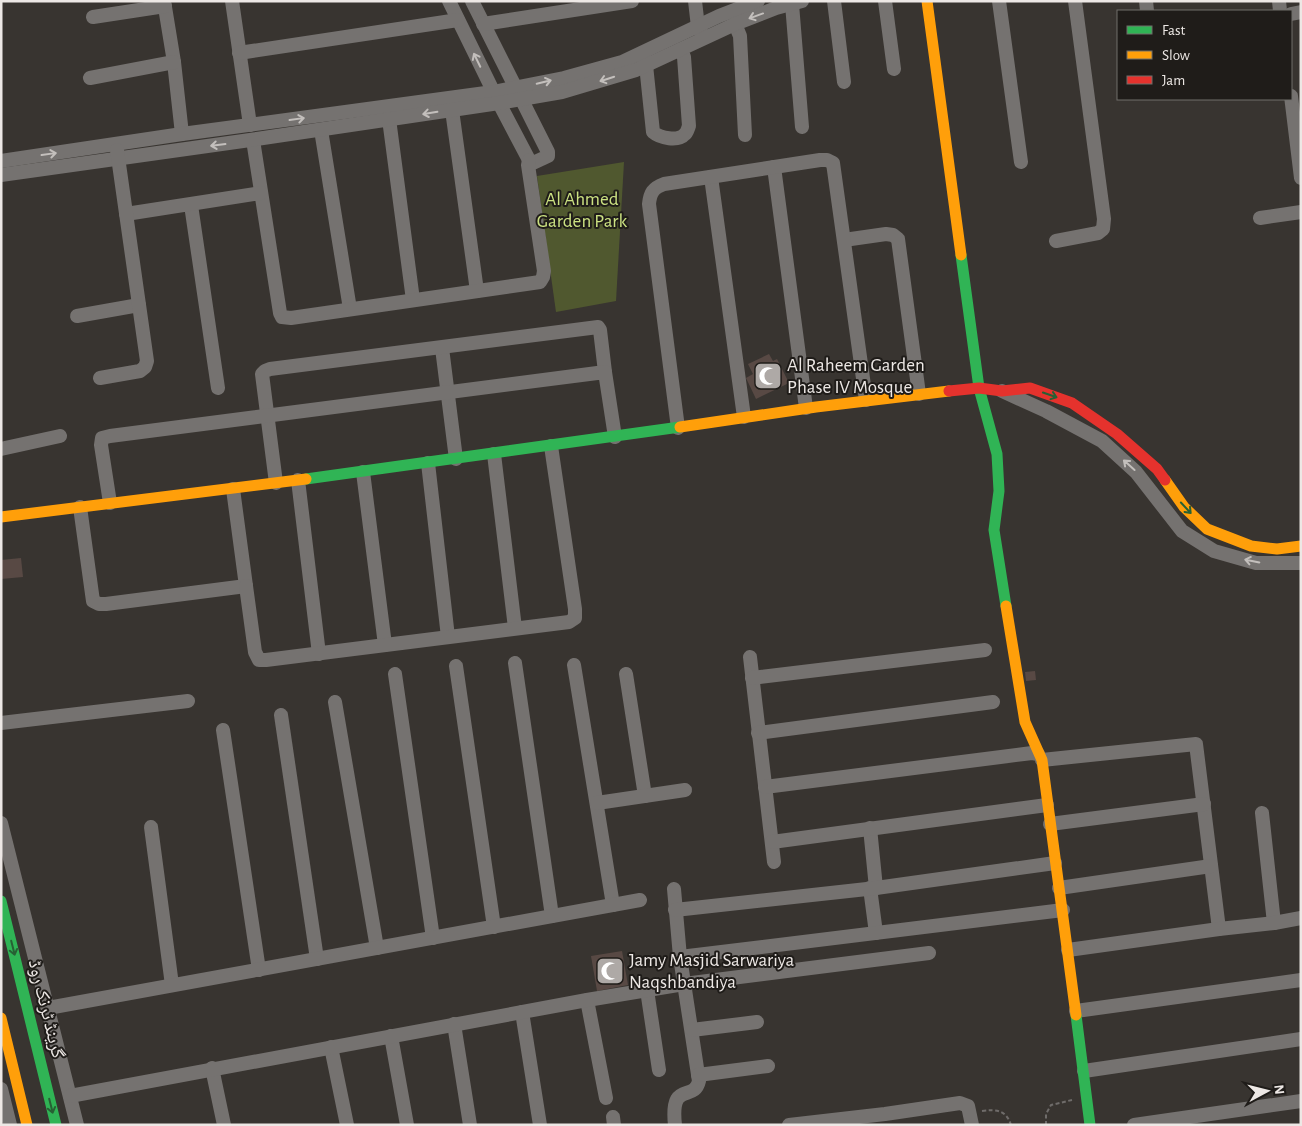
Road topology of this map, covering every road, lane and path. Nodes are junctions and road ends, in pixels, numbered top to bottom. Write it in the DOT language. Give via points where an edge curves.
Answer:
graph roads {
  1 [pos="232,1"];
  2 [pos="449,1"];
  3 [pos="472,1"];
  4 [pos="632,1"];
  5 [pos="695,1"];
  6 [pos="757,1"];
  7 [pos="834,1"];
  8 [pos="885,1"];
  9 [pos="927,1"];
  10 [pos="999,1"];
  11 [pos="1075,1"];
  12 [pos="797,2"];
  13 [pos="164,4"];
  14 [pos="93,17"];
  15 [pos="458,20"];
  16 [pos="483,24"];
  17 [pos="735,24"];
  18 [pos="701,32"];
  19 [pos="680,50"];
  20 [pos="239,52"];
  21 [pos="644,60"];
  22 [pos="174,62"];
  23 [pos="894,69"];
  24 [pos="90,78"];
  25 [pos="844,82"];
  26 [pos="519,94"];
  27 [pos="496,98"];
  28 [pos="1291,100"];
  29 [pos="452,110"];
  30 [pos="389,119"];
  31 [pos="250,125"];
  32 [pos="802,127"];
  33 [pos="321,130"];
  34 [pos="182,134"];
  35 [pos="744,134"];
  36 [pos="253,140"];
  37 [pos="117,151"];
  38 [pos="529,160"];
  39 [pos="1,161"];
  40 [pos="1021,162"];
  41 [pos="774,167"];
  42 [pos="1,175"];
  43 [pos="710,177"];
  44 [pos="1301,178"];
  45 [pos="261,193"];
  46 [pos="191,204"];
  47 [pos="1301,212"];
  48 [pos="126,214"];
  49 [pos="1260,218"];
  50 [pos="844,240"];
  51 [pos="1056,241"];
  52 [pos="477,291"];
  53 [pos="413,300"];
  54 [pos="139,305"];
  55 [pos="350,309"];
  56 [pos="77,316"];
  57 [pos="442,348"];
  58 [pos="605,372"];
  59 [pos="100,378"];
  60 [pos="218,388"];
  61 [pos="979,388"];
  62 [pos="1002,391"];
  63 [pos="448,393"];
  64 [pos="919,394"];
  65 [pos="866,400"];
  66 [pos="806,408"];
  67 [pos="268,415"];
  68 [pos="744,417"];
  69 [pos="678,428"];
  70 [pos="60,436"];
  71 [pos="615,437"];
  72 [pos="551,446"];
  73 [pos="1,449"];
  74 [pos="494,454"];
  75 [pos="456,459"];
  76 [pos="428,463"];
  77 [pos="362,472"];
  78 [pos="298,480"];
  79 [pos="276,483"];
  80 [pos="233,489"];
  81 [pos="110,503"];
  82 [pos="80,507"];
  83 [pos="1,517"];
  84 [pos="1300,546"];
  85 [pos="1300,563"];
  86 [pos="246,586"];
  87 [pos="515,628"];
  88 [pos="448,637"];
  89 [pos="385,645"];
  90 [pos="985,650"];
  91 [pos="319,654"];
  92 [pos="750,658"];
  93 [pos="515,663"];
  94 [pos="574,665"];
  95 [pos="456,666"];
  96 [pos="395,674"];
  97 [pos="626,674"];
  98 [pos="752,678"];
  99 [pos="188,701"];
  100 [pos="335,702"];
  101 [pos="993,702"];
  102 [pos="281,714"];
  103 [pos="1,723"];
  104 [pos="223,730"];
  105 [pos="758,733"];
  106 [pos="1040,757"];
  107 [pos="765,787"];
  108 [pos="684,790"];
  109 [pos="645,796"];
  110 [pos="597,803"];
  111 [pos="1204,804"];
  112 [pos="1047,805"];
  113 [pos="1262,813"];
  114 [pos="1,823"];
  115 [pos="1050,824"];
  116 [pos="151,827"];
  117 [pos="870,828"];
  118 [pos="772,842"];
  119 [pos="774,862"];
  120 [pos="1055,863"];
  121 [pos="1211,866"];
  122 [pos="873,888"];
  123 [pos="1059,888"];
  124 [pos="674,889"];
  125 [pos="640,900"];
  126 [pos="1,901"];
  127 [pos="614,905"];
  128 [pos="675,910"];
  129 [pos="1063,910"];
  130 [pos="552,916"];
  131 [pos="1301,918"];
  132 [pos="1274,923"];
  133 [pos="494,927"];
  134 [pos="1219,929"];
  135 [pos="876,933"];
  136 [pos="433,938"];
  137 [pos="377,948"];
  138 [pos="1068,950"];
  139 [pos="930,953"];
  140 [pos="680,957"];
  141 [pos="317,959"];
  142 [pos="259,970"];
  143 [pos="1301,980"];
  144 [pos="684,984"];
  145 [pos="172,985"];
  146 [pos="647,990"];
  147 [pos="587,1000"];
  148 [pos="48,1008"];
  149 [pos="1076,1011"];
  150 [pos="522,1012"];
  151 [pos="1,1018"];
  152 [pos="757,1022"];
  153 [pos="454,1024"];
  154 [pos="692,1030"];
  155 [pos="391,1036"];
  156 [pos="1301,1039"];
  157 [pos="331,1047"];
  158 [pos="768,1066"];
  159 [pos="212,1068"];
  160 [pos="659,1070"];
  161 [pos="1084,1070"];
  162 [pos="698,1075"];
  163 [pos="2,1091"];
  164 [pos="70,1096"];
  165 [pos="606,1098"];
  166 [pos="1087,1098"];
  167 [pos="1301,1101"];
  168 [pos="971,1118"];
  169 [pos="886,1120"];
  170 [pos="10,1125"];
  171 [pos="27,1125"];
  172 [pos="56,1125"];
  173 [pos="77,1125"];
  174 [pos="224,1125"];
  175 [pos="347,1125"];
  176 [pos="407,1125"];
  177 [pos="470,1125"];
  178 [pos="540,1125"];
  179 [pos="675,1125"];
  180 [pos="789,1125"];
  181 [pos="1011,1125"];
  182 [pos="1046,1125"];
  183 [pos="1090,1125"];
  184 [pos="1134,1125"];
  1 -- 20 [label="street"];
  2 -- 15 [label="street"];
  3 -- 16 [label="street"];
  4 -- 16 [label="street"];
  5 -- 18 [label="street"];
  6 -- 18 [label="street" via="719,16"];
  7 -- 25 [label="street"];
  8 -- 23 [label="street"];
  9 -- 61 [label="main road"];
  10 -- 40 [label="street"];
  11 -- 51 [label="street" via="1104,219 1103,229 1098,233"];
  12 -- 17 [label="street, one-way"];
  12 -- 32 [label="street"];
  13 -- 14 [label="street"];
  13 -- 22 [label="street"];
  15 -- 20 [label="street"];
  27 -- 15 [label="street, one-way"];
  16 -- 26 [label="street"];
  17 -- 18 [label="street"];
  17 -- 35 [label="street" via="740,36"];
  18 -- 19 [label="street"];
  18 -- 21 [label="street"];
  19 -- 21 [label="street"];
  19 -- 21 [label="street" via="684,57 689,126 681,137 663,138 653,132"];
  20 -- 31 [label="street"];
  21 -- 26 [label="street" via="586,86 562,92"];
  22 -- 24 [label="street"];
  22 -- 34 [label="street"];
  26 -- 27 [label="street"];
  26 -- 38 [label="street" via="548,152 548,156 537,162"];
  27 -- 29 [label="street"];
  31 -- 27 [label="street, one-way"];
  27 -- 38 [label="street"];
  28 -- 44 [label="street"];
  29 -- 30 [label="street, one-way"];
  29 -- 52 [label="street"];
  30 -- 33 [label="street"];
  30 -- 53 [label="street"];
  31 -- 34 [label="street"];
  31 -- 36 [label="street"];
  31 -- 36 [label="street"];
  33 -- 36 [label="street"];
  33 -- 55 [label="street"];
  34 -- 37 [label="street"];
  36 -- 37 [label="street, one-way"];
  36 -- 45 [label="street"];
  39 -- 37 [label="street, one-way"];
  37 -- 42 [label="street"];
  37 -- 48 [label="street"];
  38 -- 52 [label="street" via="544,277 540,282"];
  41 -- 43 [label="street"];
  41 -- 50 [label="street" via="820,160 833,163"];
  41 -- 66 [label="street"];
  43 -- 68 [label="street"];
  43 -- 69 [label="street" via="664,184 655,187 650,196"];
  45 -- 46 [label="street"];
  45 -- 55 [label="street" via="282,317"];
  46 -- 48 [label="street"];
  46 -- 60 [label="street"];
  47 -- 49 [label="street"];
  48 -- 54 [label="street"];
  50 -- 64 [label="street" via="886,234 893,234 898,239"];
  50 -- 65 [label="street"];
  52 -- 53 [label="street"];
  53 -- 55 [label="street"];
  54 -- 56 [label="street"];
  54 -- 59 [label="street" via="147,361 145,367 140,371"];
  57 -- 58 [label="street" via="598,327"];
  57 -- 63 [label="street"];
  57 -- 67 [label="street" via="264,371"];
  58 -- 63 [label="street"];
  58 -- 71 [label="street"];
  61 -- 62 [label="main road"];
  61 -- 64 [label="main road"];
  61 -- 106 [label="main road" via="997,454 999,490 994,530 1025,722"];
  62 -- 84 [label="main road, one-way" via="1030,388 1072,403 1157,469 1184,507 1207,529 1251,546 1276,549"];
  85 -- 62 [label="street, one-way" via="1256,563 1214,551 1182,531 1136,472 1102,441"];
  63 -- 67 [label="street"];
  63 -- 75 [label="street"];
  64 -- 65 [label="main road"];
  65 -- 66 [label="main road"];
  66 -- 68 [label="main road"];
  67 -- 79 [label="street"];
  67 -- 81 [label="street" via="102,438"];
  68 -- 69 [label="main road"];
  69 -- 71 [label="main road"];
  70 -- 73 [label="street"];
  71 -- 72 [label="main road"];
  72 -- 74 [label="main road"];
  72 -- 87 [label="street" via="575,618 569,622"];
  74 -- 75 [label="main road"];
  74 -- 87 [label="street"];
  75 -- 76 [label="main road"];
  76 -- 77 [label="main road"];
  76 -- 88 [label="street"];
  77 -- 78 [label="main road"];
  77 -- 89 [label="street"];
  78 -- 79 [label="main road"];
  78 -- 91 [label="street"];
  79 -- 80 [label="main road"];
  80 -- 81 [label="main road"];
  80 -- 86 [label="street"];
  81 -- 82 [label="main road"];
  82 -- 83 [label="main road"];
  82 -- 86 [label="street" via="93,600 99,604"];
  84 -- 85 [label="street"];
  86 -- 91 [label="street" via="255,652 259,660"];
  87 -- 88 [label="street"];
  88 -- 89 [label="street"];
  89 -- 91 [label="street"];
  90 -- 98 [label="street"];
  92 -- 98 [label="street"];
  93 -- 130 [label="street"];
  94 -- 110 [label="street"];
  95 -- 133 [label="street"];
  96 -- 136 [label="street"];
  97 -- 109 [label="street"];
  98 -- 105 [label="street"];
  99 -- 103 [label="street"];
  100 -- 137 [label="street"];
  101 -- 105 [label="street"];
  102 -- 141 [label="street"];
  104 -- 142 [label="street"];
  105 -- 107 [label="street"];
  106 -- 107 [label="street" via="1032,753"];
  106 -- 111 [label="street" via="1196,744"];
  106 -- 112 [label="main road"];
  107 -- 118 [label="street"];
  108 -- 109 [label="street"];
  109 -- 110 [label="street"];
  110 -- 127 [label="street"];
  111 -- 115 [label="street"];
  111 -- 121 [label="street"];
  112 -- 115 [label="main road"];
  112 -- 117 [label="street"];
  113 -- 132 [label="street"];
  114 -- 148 [label="street"];
  115 -- 120 [label="main road"];
  116 -- 145 [label="street"];
  117 -- 118 [label="street"];
  117 -- 122 [label="street"];
  118 -- 119 [label="street"];
  120 -- 122 [label="street"];
  120 -- 123 [label="main road"];
  121 -- 123 [label="street"];
  121 -- 134 [label="street"];
  122 -- 128 [label="street"];
  122 -- 135 [label="street"];
  123 -- 129 [label="main road"];
  124 -- 128 [label="street"];
  125 -- 127 [label="street"];
  126 -- 172 [label="main road, گرینڈ ٹرنک روڈ, one-way"];
  127 -- 130 [label="street"];
  128 -- 140 [label="street"];
  129 -- 135 [label="street"];
  129 -- 138 [label="main road"];
  130 -- 133 [label="street"];
  131 -- 132 [label="street"];
  132 -- 134 [label="street"];
  133 -- 136 [label="street"];
  134 -- 138 [label="street"];
  135 -- 140 [label="street"];
  136 -- 137 [label="street"];
  137 -- 141 [label="street"];
  138 -- 149 [label="main road"];
  139 -- 144 [label="street"];
  140 -- 144 [label="street"];
  141 -- 142 [label="street"];
  142 -- 145 [label="street"];
  143 -- 149 [label="street"];
  144 -- 146 [label="street"];
  144 -- 154 [label="street"];
  145 -- 148 [label="street"];
  146 -- 147 [label="street"];
  146 -- 160 [label="street"];
  147 -- 150 [label="street"];
  147 -- 165 [label="street"];
  148 -- 164 [label="street"];
  149 -- 161 [label="main road"];
  150 -- 153 [label="street"];
  150 -- 178 [label="street"];
  151 -- 171 [label="main road"];
  152 -- 154 [label="street"];
  153 -- 155 [label="street"];
  153 -- 177 [label="street"];
  154 -- 162 [label="street"];
  155 -- 157 [label="street"];
  155 -- 176 [label="street"];
  156 -- 161 [label="street"];
  157 -- 159 [label="street"];
  157 -- 175 [label="street"];
  158 -- 162 [label="street"];
  159 -- 164 [label="street"];
  159 -- 174 [label="street"];
  161 -- 166 [label="main road"];
  162 -- 179 [label="street" via="698,1087 677,1097"];
  163 -- 170 [label="street"];
  164 -- 173 [label="street"];
  166 -- 182 [label="path" via="1051,1105 1046,1114"];
  166 -- 183 [label="main road"];
  167 -- 184 [label="street"];
  168 -- 169 [label="street" via="968,1106 960,1104"];
  168 -- 181 [label="path" via="998,1110 1007,1115"];
  169 -- 180 [label="street"];
}
